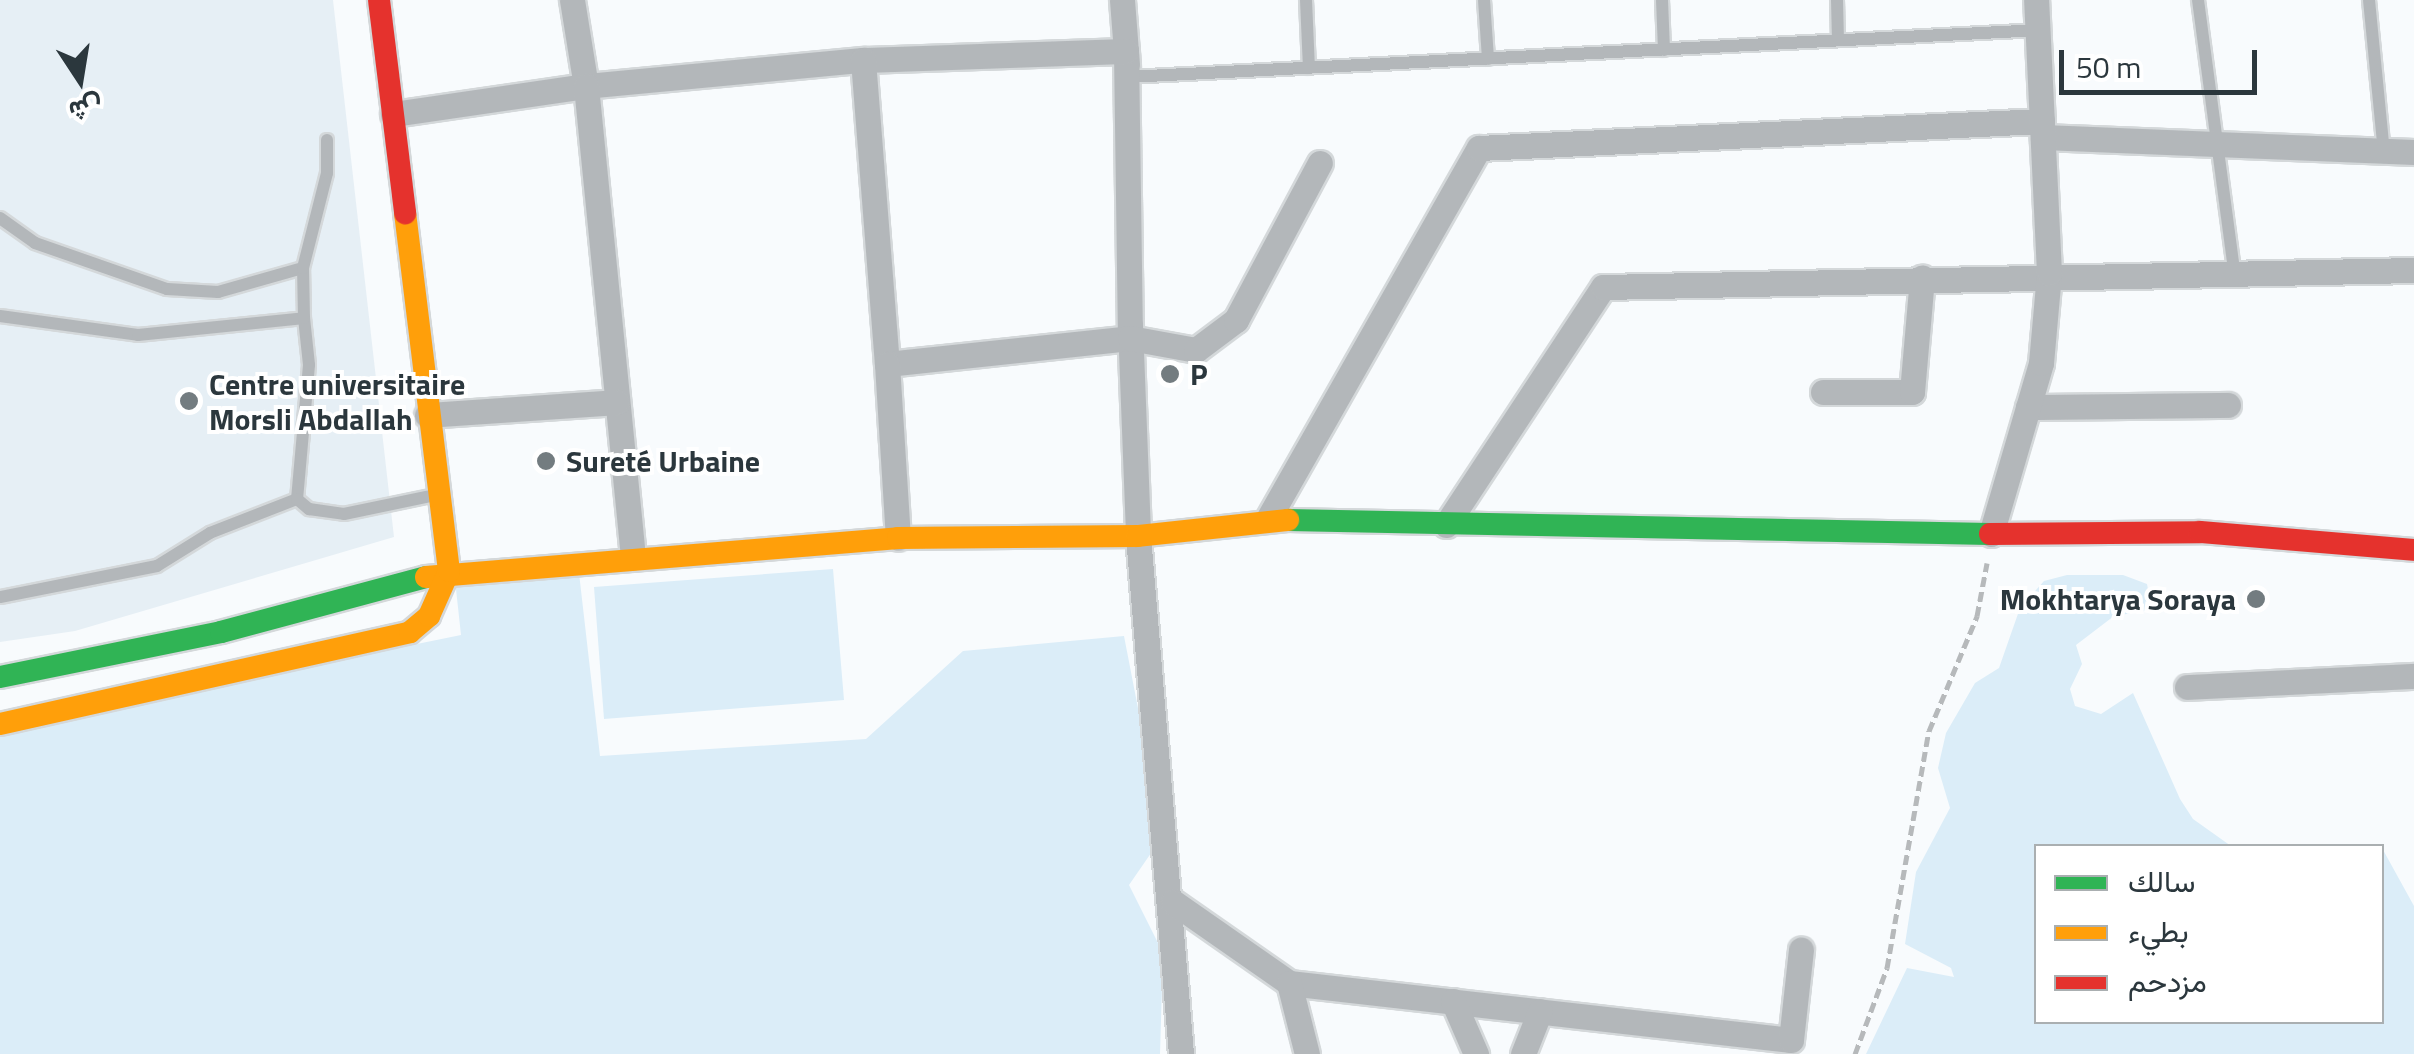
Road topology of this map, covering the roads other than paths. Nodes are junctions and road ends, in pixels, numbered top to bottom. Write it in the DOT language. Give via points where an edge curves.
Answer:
graph roads {
  1 [pos="380,0"];
  2 [pos="572,0"];
  3 [pos="1122,0"];
  4 [pos="1306,0"];
  5 [pos="1484,0"];
  6 [pos="1662,0"];
  7 [pos="1836,0"];
  8 [pos="2036,0"];
  9 [pos="2198,0"];
  10 [pos="2368,0"];
  11 [pos="2039,30"];
  12 [pos="1838,40"];
  13 [pos="1664,50"];
  14 [pos="1126,51"];
  15 [pos="1488,59"];
  16 [pos="864,60"];
  17 [pos="1309,68"];
  18 [pos="1128,78"];
  19 [pos="586,86"];
  20 [pos="393,114"];
  21 [pos="2043,129"];
  22 [pos="327,140"];
  23 [pos="2218,146"];
  24 [pos="2384,152"];
  25 [pos="2414,152"];
  26 [pos="1320,164"];
  27 [pos="0,218"];
  28 [pos="303,268"];
  29 [pos="2414,270"];
  30 [pos="2234,271"];
  31 [pos="2049,273"];
  32 [pos="1922,277"];
  33 [pos="0,316"];
  34 [pos="304,318"];
  35 [pos="1130,338"];
  36 [pos="887,364"];
  37 [pos="1824,392"];
  38 [pos="617,402"];
  39 [pos="2228,405"];
  40 [pos="2028,407"];
  41 [pos="427,415"];
  42 [pos="436,495"];
  43 [pos="297,499"];
  44 [pos="1268,519"];
  45 [pos="1446,525"];
  46 [pos="1991,534"];
  47 [pos="1138,536"];
  48 [pos="898,538"];
  49 [pos="2414,550"];
  50 [pos="632,558"];
  51 [pos="449,571"];
  52 [pos="0,597"];
  53 [pos="2414,676"];
  54 [pos="0,678"];
  55 [pos="2187,687"];
  56 [pos="0,724"];
  57 [pos="1173,902"];
  58 [pos="1801,950"];
  59 [pos="1289,983"];
  60 [pos="1453,1001"];
  61 [pos="1540,1011"];
  62 [pos="1790,1047"];
  63 [pos="1181,1054"];
  64 [pos="1308,1054"];
  65 [pos="1476,1054"];
  66 [pos="1524,1054"];
  1 -- 20 [label="street"];
  2 -- 19 [label="street"];
  3 -- 14 [label="street"];
  4 -- 17 [label="lane"];
  5 -- 15 [label="lane"];
  6 -- 13 [label="lane"];
  7 -- 12 [label="lane"];
  8 -- 11 [label="street"];
  9 -- 23 [label="lane"];
  10 -- 24 [label="lane"];
  11 -- 12 [label="lane"];
  11 -- 21 [label="street"];
  12 -- 13 [label="lane"];
  13 -- 15 [label="lane"];
  14 -- 16 [label="street"];
  14 -- 18 [label="street"];
  14 -- 35 [label="street"];
  15 -- 17 [label="lane"];
  16 -- 19 [label="street"];
  16 -- 36 [label="street"];
  17 -- 18 [label="lane"];
  18 -- 35 [label="street"];
  19 -- 20 [label="street"];
  19 -- 38 [label="street"];
  20 -- 41 [label="street"];
  21 -- 23 [label="street"];
  21 -- 31 [label="street"];
  21 -- 44 [label="street" via="1479,148"];
  22 -- 28 [label="lane" via="327,173"];
  23 -- 24 [label="street"];
  23 -- 30 [label="lane"];
  24 -- 25 [label="street"];
  26 -- 35 [label="street" via="1236,320 1196,350"];
  27 -- 28 [label="lane" via="35,243 168,289 218,292"];
  28 -- 34 [label="lane"];
  29 -- 30 [label="street"];
  30 -- 31 [label="street" via="2114,278"];
  31 -- 32 [label="street"];
  31 -- 40 [label="street" via="2041,363"];
  32 -- 37 [label="street" via="1912,392"];
  32 -- 45 [label="street" via="1603,287"];
  33 -- 34 [label="lane" via="138,335"];
  34 -- 43 [label="lane" via="308,395"];
  35 -- 36 [label="street"];
  35 -- 47 [label="street"];
  36 -- 48 [label="street"];
  38 -- 41 [label="street"];
  38 -- 50 [label="street"];
  39 -- 40 [label="street"];
  40 -- 46 [label="street"];
  41 -- 42 [label="street"];
  42 -- 43 [label="lane" via="344,514 309,509"];
  42 -- 51 [label="street"];
  43 -- 52 [label="lane" via="210,533 157,566"];
  44 -- 45 [label="street"];
  44 -- 47 [label="street"];
  45 -- 46 [label="street"];
  46 -- 49 [label="street" via="2200,532"];
  47 -- 48 [label="street"];
  47 -- 57 [label="street"];
  48 -- 50 [label="street"];
  50 -- 51 [label="street"];
  51 -- 54 [label="street" via="221,632"];
  51 -- 56 [label="street" via="429,616 410,632"];
  53 -- 55 [label="street"];
  57 -- 59 [label="street"];
  57 -- 63 [label="street"];
  58 -- 62 [label="street"];
  59 -- 60 [label="street"];
  59 -- 64 [label="street"];
  60 -- 61 [label="street"];
  60 -- 65 [label="street"];
  61 -- 62 [label="street"];
  61 -- 66 [label="street"];
}
